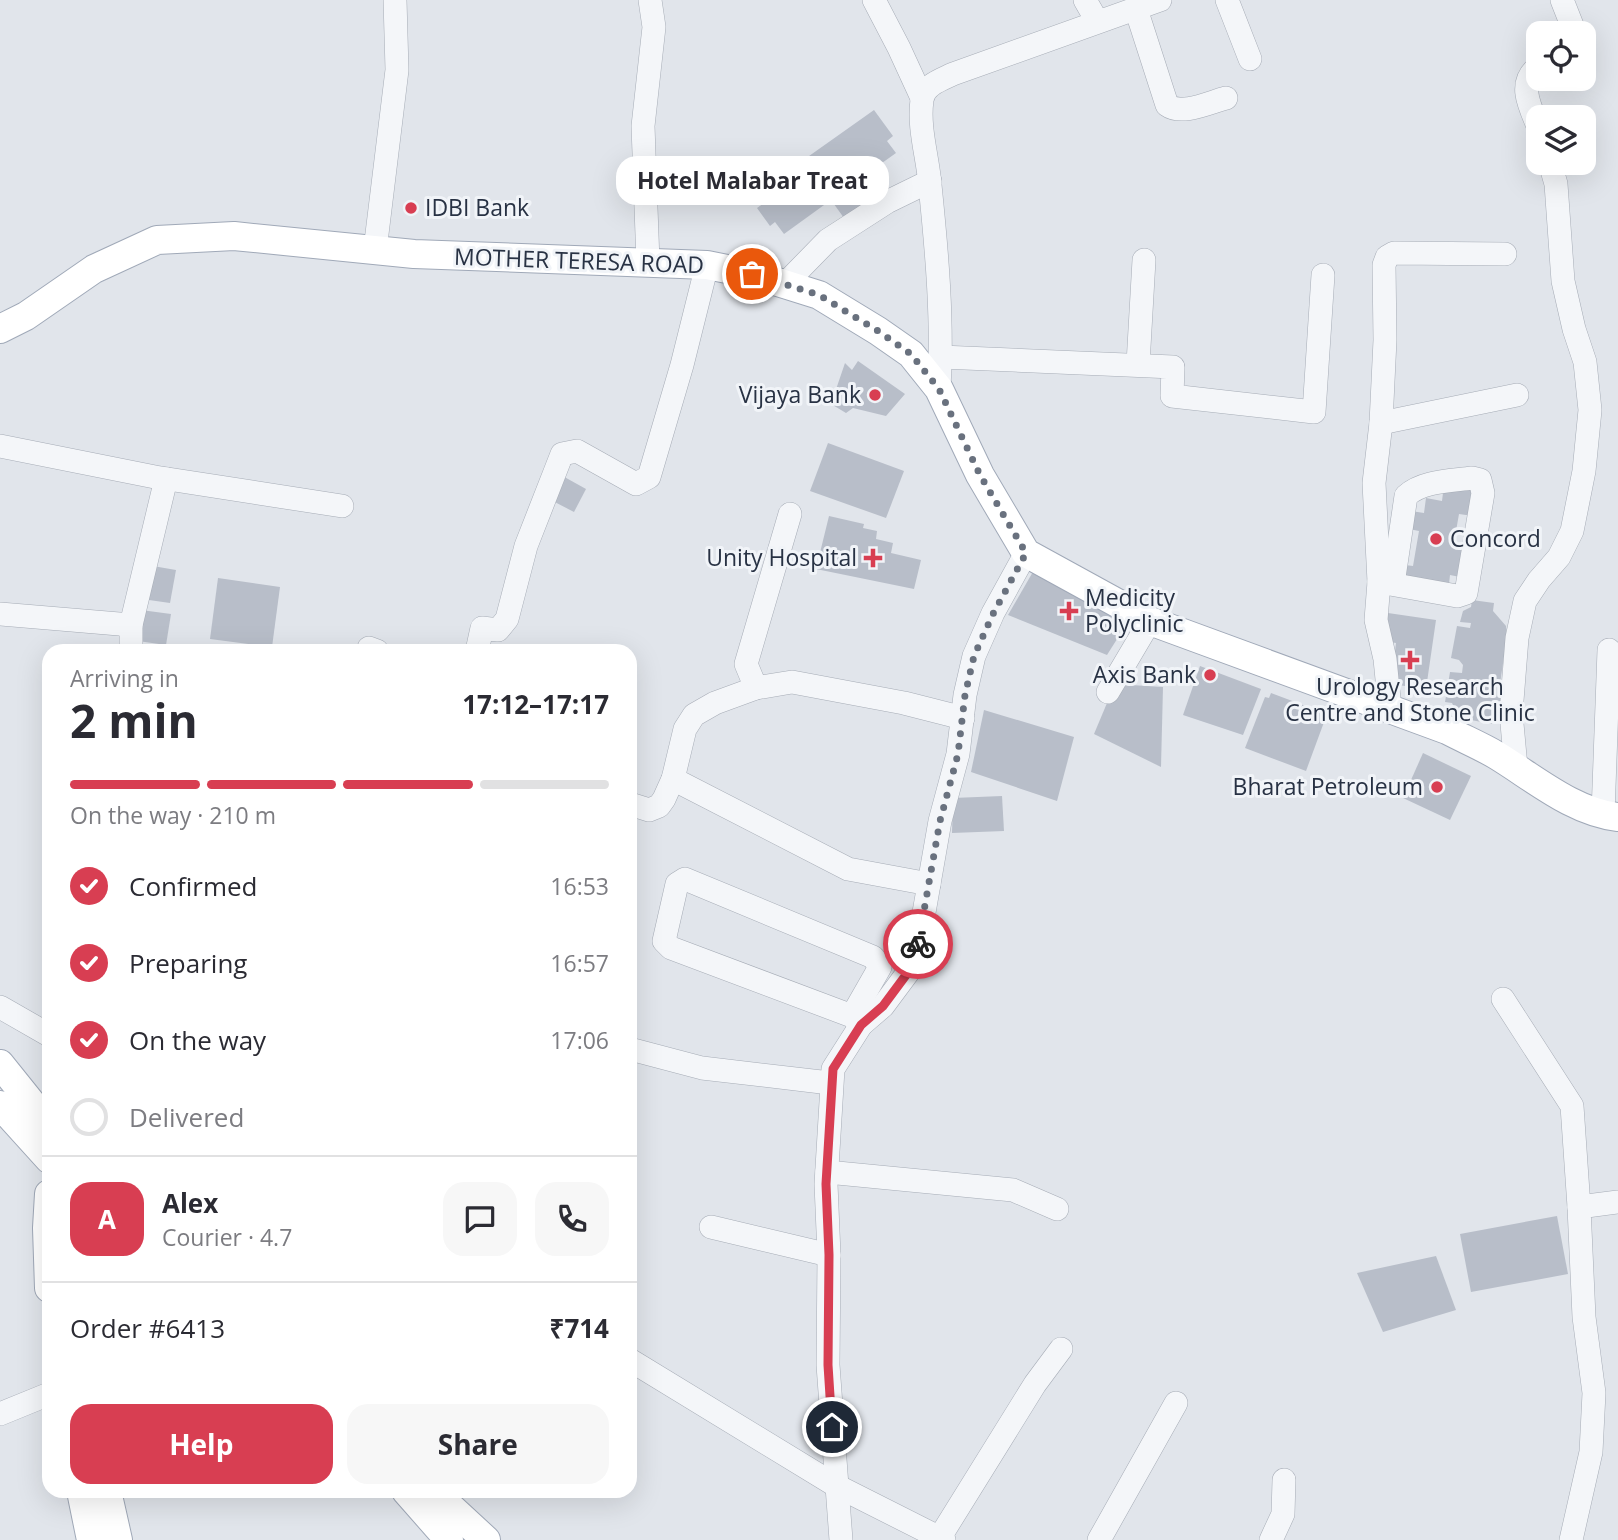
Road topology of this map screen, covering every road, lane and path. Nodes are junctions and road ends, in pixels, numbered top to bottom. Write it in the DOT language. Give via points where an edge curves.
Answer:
graph roads {
  1 [pos="395,0"];
  2 [pos="650,0"];
  3 [pos="874,0"];
  4 [pos="1085,0"];
  5 [pos="1160,0"];
  6 [pos="1227,0"];
  7 [pos="1562,0"];
  8 [pos="1136,9"];
  9 [pos="1097,21"];
  10 [pos="1570,21"];
  11 [pos="1250,59"];
  12 [pos="922,98"];
  13 [pos="1226,98"];
  14 [pos="1553,175"];
  15 [pos="930,181"];
  16 [pos="376,250"];
  17 [pos="1505,254"];
  18 [pos="1144,260"];
  19 [pos="648,262"];
  20 [pos="707,265"];
  21 [pos="1323,275"];
  22 [pos="785,284"];
  23 [pos="0,329"];
  24 [pos="941,357"];
  25 [pos="1138,364"];
  26 [pos="939,389"];
  27 [pos="1517,396"];
  28 [pos="1381,423"];
  29 [pos="0,446"];
  30 [pos="166,479"];
  31 [pos="342,506"];
  32 [pos="790,514"];
  33 [pos="1026,553"];
  34 [pos="1386,583"];
  35 [pos="0,614"];
  36 [pos="1150,621"];
  37 [pos="131,625"];
  38 [pos="131,644"];
  39 [pos="479,644"];
  40 [pos="1609,650"];
  41 [pos="756,688"];
  42 [pos="1108,692"];
  43 [pos="1390,709"];
  44 [pos="963,718"];
  45 [pos="1516,767"];
  46 [pos="673,779"];
  47 [pos="637,806"];
  48 [pos="1610,815"];
  49 [pos="929,884"];
  50 [pos="1503,999"];
  51 [pos="0,1007"];
  52 [pos="857,1020"];
  53 [pos="42,1031"];
  54 [pos="637,1051"];
  55 [pos="0,1064"];
  56 [pos="831,1083"];
  57 [pos="29,1099"];
  58 [pos="0,1105"];
  59 [pos="42,1116"];
  60 [pos="42,1151"];
  61 [pos="827,1172"];
  62 [pos="1618,1202"];
  63 [pos="1579,1207"];
  64 [pos="1057,1209"];
  65 [pos="711,1227"];
  66 [pos="829,1255"];
  67 [pos="1061,1349"];
  68 [pos="637,1364"];
  69 [pos="42,1397"];
  70 [pos="1175,1403"];
  71 [pos="0,1414"];
  72 [pos="1284,1480"];
  73 [pos="835,1485"];
  74 [pos="82,1498"];
  75 [pos="109,1498"];
  76 [pos="412,1498"];
  77 [pos="441,1498"];
  78 [pos="942,1539"];
  79 [pos="91,1540"];
  80 [pos="118,1540"];
  81 [pos="449,1540"];
  82 [pos="486,1540"];
  83 [pos="841,1540"];
  84 [pos="1099,1540"];
  85 [pos="1271,1540"];
  86 [pos="1571,1540"];
  1 -- 16 [label="street" via="397,70"];
  2 -- 19 [label="street" via="654,27 643,126"];
  3 -- 12 [label="street"];
  4 -- 9 [label="street"];
  5 -- 8 [label="street"];
  6 -- 11 [label="street"];
  7 -- 10 [label="street"];
  8 -- 9 [label="street"];
  8 -- 13 [label="street" via="1167,105 1182,110"];
  9 -- 12 [label="street" via="953,75 930,86"];
  12 -- 15 [label="street"];
  14 -- 45 [label="street" via="1563,281 1586,362 1590,410 1572,531 1559,557 1525,601 1517,638 1511,713"];
  15 -- 22 [label="street" via="828,240"];
  15 -- 24 [label="street"];
  16 -- 19 [label="main road, MOTHER TERESA ROAD"];
  16 -- 23 [label="main road, MOTHER TERESA ROAD" via="234,236 157,240 94,269"];
  17 -- 28 [label="street" via="1394,253 1387,257"];
  18 -- 25 [label="street"];
  19 -- 20 [label="main road, MOTHER TERESA ROAD"];
  20 -- 22 [label="main road, MOTHER TERESA ROAD"];
  20 -- 39 [label="street" via="649,477 636,484 577,451 562,454 526,546 507,619 498,630 482,628"];
  21 -- 25 [label="street" via="1314,412 1172,396 1173,367"];
  22 -- 26 [label="main road, MOTHER TERESA ROAD" via="819,295 878,331 911,354"];
  24 -- 25 [label="street"];
  24 -- 26 [label="street"];
  26 -- 33 [label="main road, MOTHER TERESA ROAD" via="980,475"];
  27 -- 28 [label="street"];
  28 -- 34 [label="street" via="1374,483"];
  29 -- 30 [label="street"];
  30 -- 31 [label="street"];
  30 -- 37 [label="street"];
  32 -- 41 [label="street" via="746,664"];
  33 -- 36 [label="main road"];
  33 -- 44 [label="street" via="974,656"];
  34 -- 34 [label="street" via="1406,496 1422,486 1480,480 1483,493 1466,593 1457,596"];
  34 -- 43 [label="street" via="1376,620"];
  35 -- 37 [label="street"];
  36 -- 42 [label="street"];
  36 -- 43 [label="main road"];
  37 -- 38 [label="street"];
  40 -- 48 [label="street"];
  41 -- 44 [label="street" via="792,682"];
  41 -- 46 [label="street" via="694,715 685,729"];
  43 -- 45 [label="main road" via="1447,730"];
  44 -- 49 [label="street"];
  45 -- 48 [label="main road" via="1572,802"];
  46 -- 47 [label="street" via="659,806 649,810"];
  46 -- 49 [label="street" via="848,869"];
  49 -- 52 [label="street" via="912,967 883,1006"];
  50 -- 63 [label="street" via="1572,1106"];
  51 -- 53 [label="street"];
  52 -- 52 [label="street" via="671,948 664,941 677,884 685,879 873,957 880,967"];
  52 -- 56 [label="street"];
  54 -- 56 [label="street" via="702,1068"];
  55 -- 57 [label="main road"];
  56 -- 61 [label="street"];
  57 -- 58 [label="street"];
  57 -- 59 [label="main road"];
  58 -- 60 [label="main road"];
  61 -- 64 [label="street" via="1013,1190"];
  61 -- 66 [label="street"];
  62 -- 63 [label="street"];
  63 -- 86 [label="street" via="1584,1317 1594,1393 1591,1452"];
  65 -- 66 [label="street"];
  66 -- 73 [label="street" via="828,1365"];
  67 -- 78 [label="street"];
  68 -- 73 [label="street"];
  69 -- 71 [label="street"];
  70 -- 84 [label="street"];
  72 -- 85 [label="street" via="1283,1514"];
  73 -- 78 [label="street"];
  73 -- 83 [label="street"];
  74 -- 79 [label="main road"];
  75 -- 80 [label="main road"];
  76 -- 81 [label="main road"];
  77 -- 82 [label="main road"];
}
